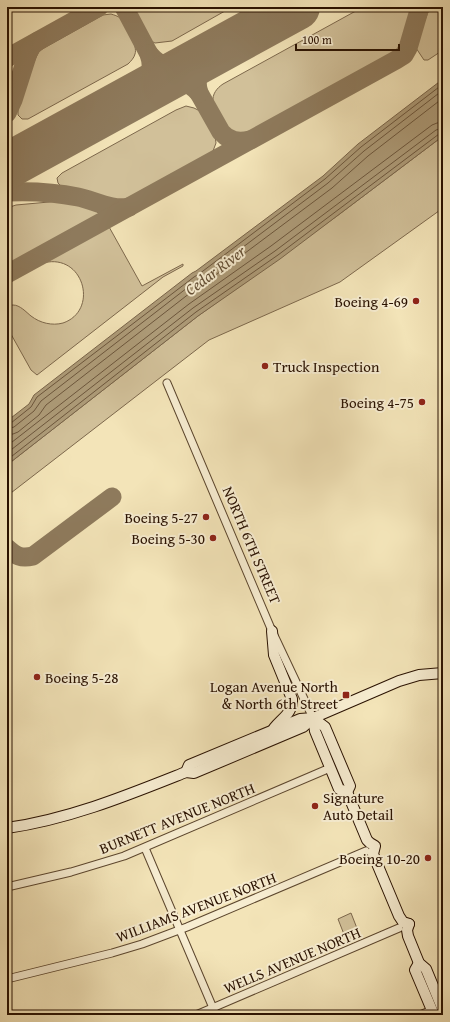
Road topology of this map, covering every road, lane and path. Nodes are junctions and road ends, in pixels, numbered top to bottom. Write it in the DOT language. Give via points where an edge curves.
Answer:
graph roads {
  1 [pos="167,383"];
  2 [pos="272,631"];
  3 [pos="443,673"];
  4 [pos="313,718"];
  5 [pos="270,731"];
  6 [pos="330,768"];
  7 [pos="186,772"];
  8 [pos="347,792"];
  9 [pos="361,826"];
  10 [pos="7,828"];
  11 [pos="145,848"];
  12 [pos="366,851"];
  13 [pos="382,877"];
  14 [pos="7,887"];
  15 [pos="395,907"];
  16 [pos="399,928"];
  17 [pos="179,930"];
  18 [pos="417,959"];
  19 [pos="7,979"];
  20 [pos="212,1008"];
  21 [pos="443,1010"];
  22 [pos="433,1012"];
  23 [pos="196,1015"];
  24 [pos="216,1015"];
  25 [pos="420,1015"];
  1 -- 2 [label="street, NORTH 6TH STREET"];
  2 -- 4 [label="street, NORTH 6TH STREET"];
  2 -- 5 [label="main road" via="274,655 293,704 291,710"];
  3 -- 4 [label="main road" via="419,675 399,681"];
  4 -- 5 [label="main road" via="300,719"];
  4 -- 6 [label="main road, NORTH 6TH STREET" via="315,732"];
  4 -- 7 [label="main road" via="303,727 194,773"];
  4 -- 8 [label="main road, NORTH 6TH STREET" via="325,727 350,786"];
  5 -- 7 [label="main road" via="189,765"];
  6 -- 8 [label="main road, NORTH 6TH STREET" via="339,789"];
  6 -- 11 [label="street, BURNETT AVENUE NORTH"];
  7 -- 10 [label="main road" via="87,810"];
  8 -- 9 [label="main road, NORTH 6TH STREET"];
  9 -- 12 [label="main road, NORTH 6TH STREET" via="358,833"];
  9 -- 13 [label="main road, NORTH 6TH STREET" via="369,832 384,866"];
  11 -- 14 [label="street, BURNETT AVENUE NORTH" via="108,862"];
  11 -- 17 [label="street"];
  12 -- 13 [label="main road, NORTH 6TH STREET" via="374,870"];
  12 -- 17 [label="street, WILLIAMS AVENUE NORTH"];
  13 -- 15 [label="main road, NORTH 6TH STREET"];
  15 -- 16 [label="main road, NORTH 6TH STREET" via="393,916"];
  15 -- 18 [label="main road, NORTH 6TH STREET" via="404,912 417,944"];
  16 -- 18 [label="main road, NORTH 6TH STREET" via="406,946"];
  16 -- 20 [label="street, WELLS AVENUE NORTH"];
  17 -- 19 [label="street, WILLIAMS AVENUE NORTH" via="112,953"];
  17 -- 20 [label="street"];
  18 -- 21 [label="main road, NORTH 6TH STREET" via="426,969"];
  18 -- 22 [label="main road, NORTH 6TH STREET" via="415,970"];
  20 -- 23 [label="street, WELLS AVENUE NORTH"];
  20 -- 24 [label="street"];
  22 -- 25 [label="street"];
}
